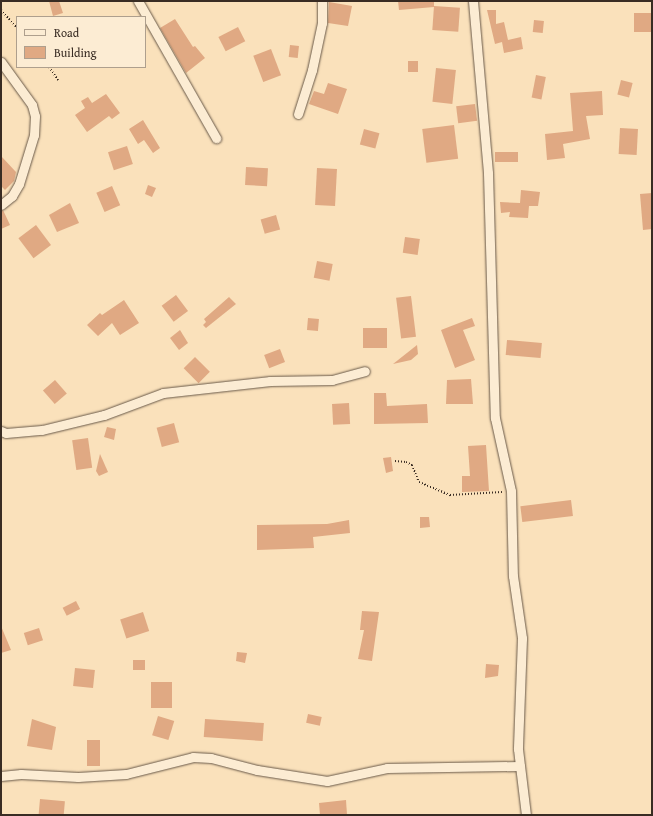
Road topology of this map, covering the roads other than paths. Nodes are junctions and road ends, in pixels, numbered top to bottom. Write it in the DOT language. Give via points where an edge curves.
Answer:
graph roads {
  1 [pos="138,1"];
  2 [pos="322,1"];
  3 [pos="474,1"];
  4 [pos="1,62"];
  5 [pos="298,114"];
  6 [pos="216,138"];
  7 [pos="1,205"];
  8 [pos="365,371"];
  9 [pos="1,431"];
  10 [pos="520,766"];
  11 [pos="1,776"];
  12 [pos="526,815"];
  1 -- 6 [label="street"];
  2 -- 5 [label="street" via="322,23 312,70"];
  3 -- 10 [label="street" via="488,173 494,418 511,491 513,576 522,638 518,749"];
  4 -- 7 [label="street" via="32,105 35,116 34,134 19,184 12,196"];
  8 -- 9 [label="street" via="332,380 270,381 163,393 104,415 42,430 6,433"];
  10 -- 11 [label="street" via="387,768 327,781 257,770 211,758 193,757 126,774 78,778 21,774"];
  10 -- 12 [label="street"];
}
